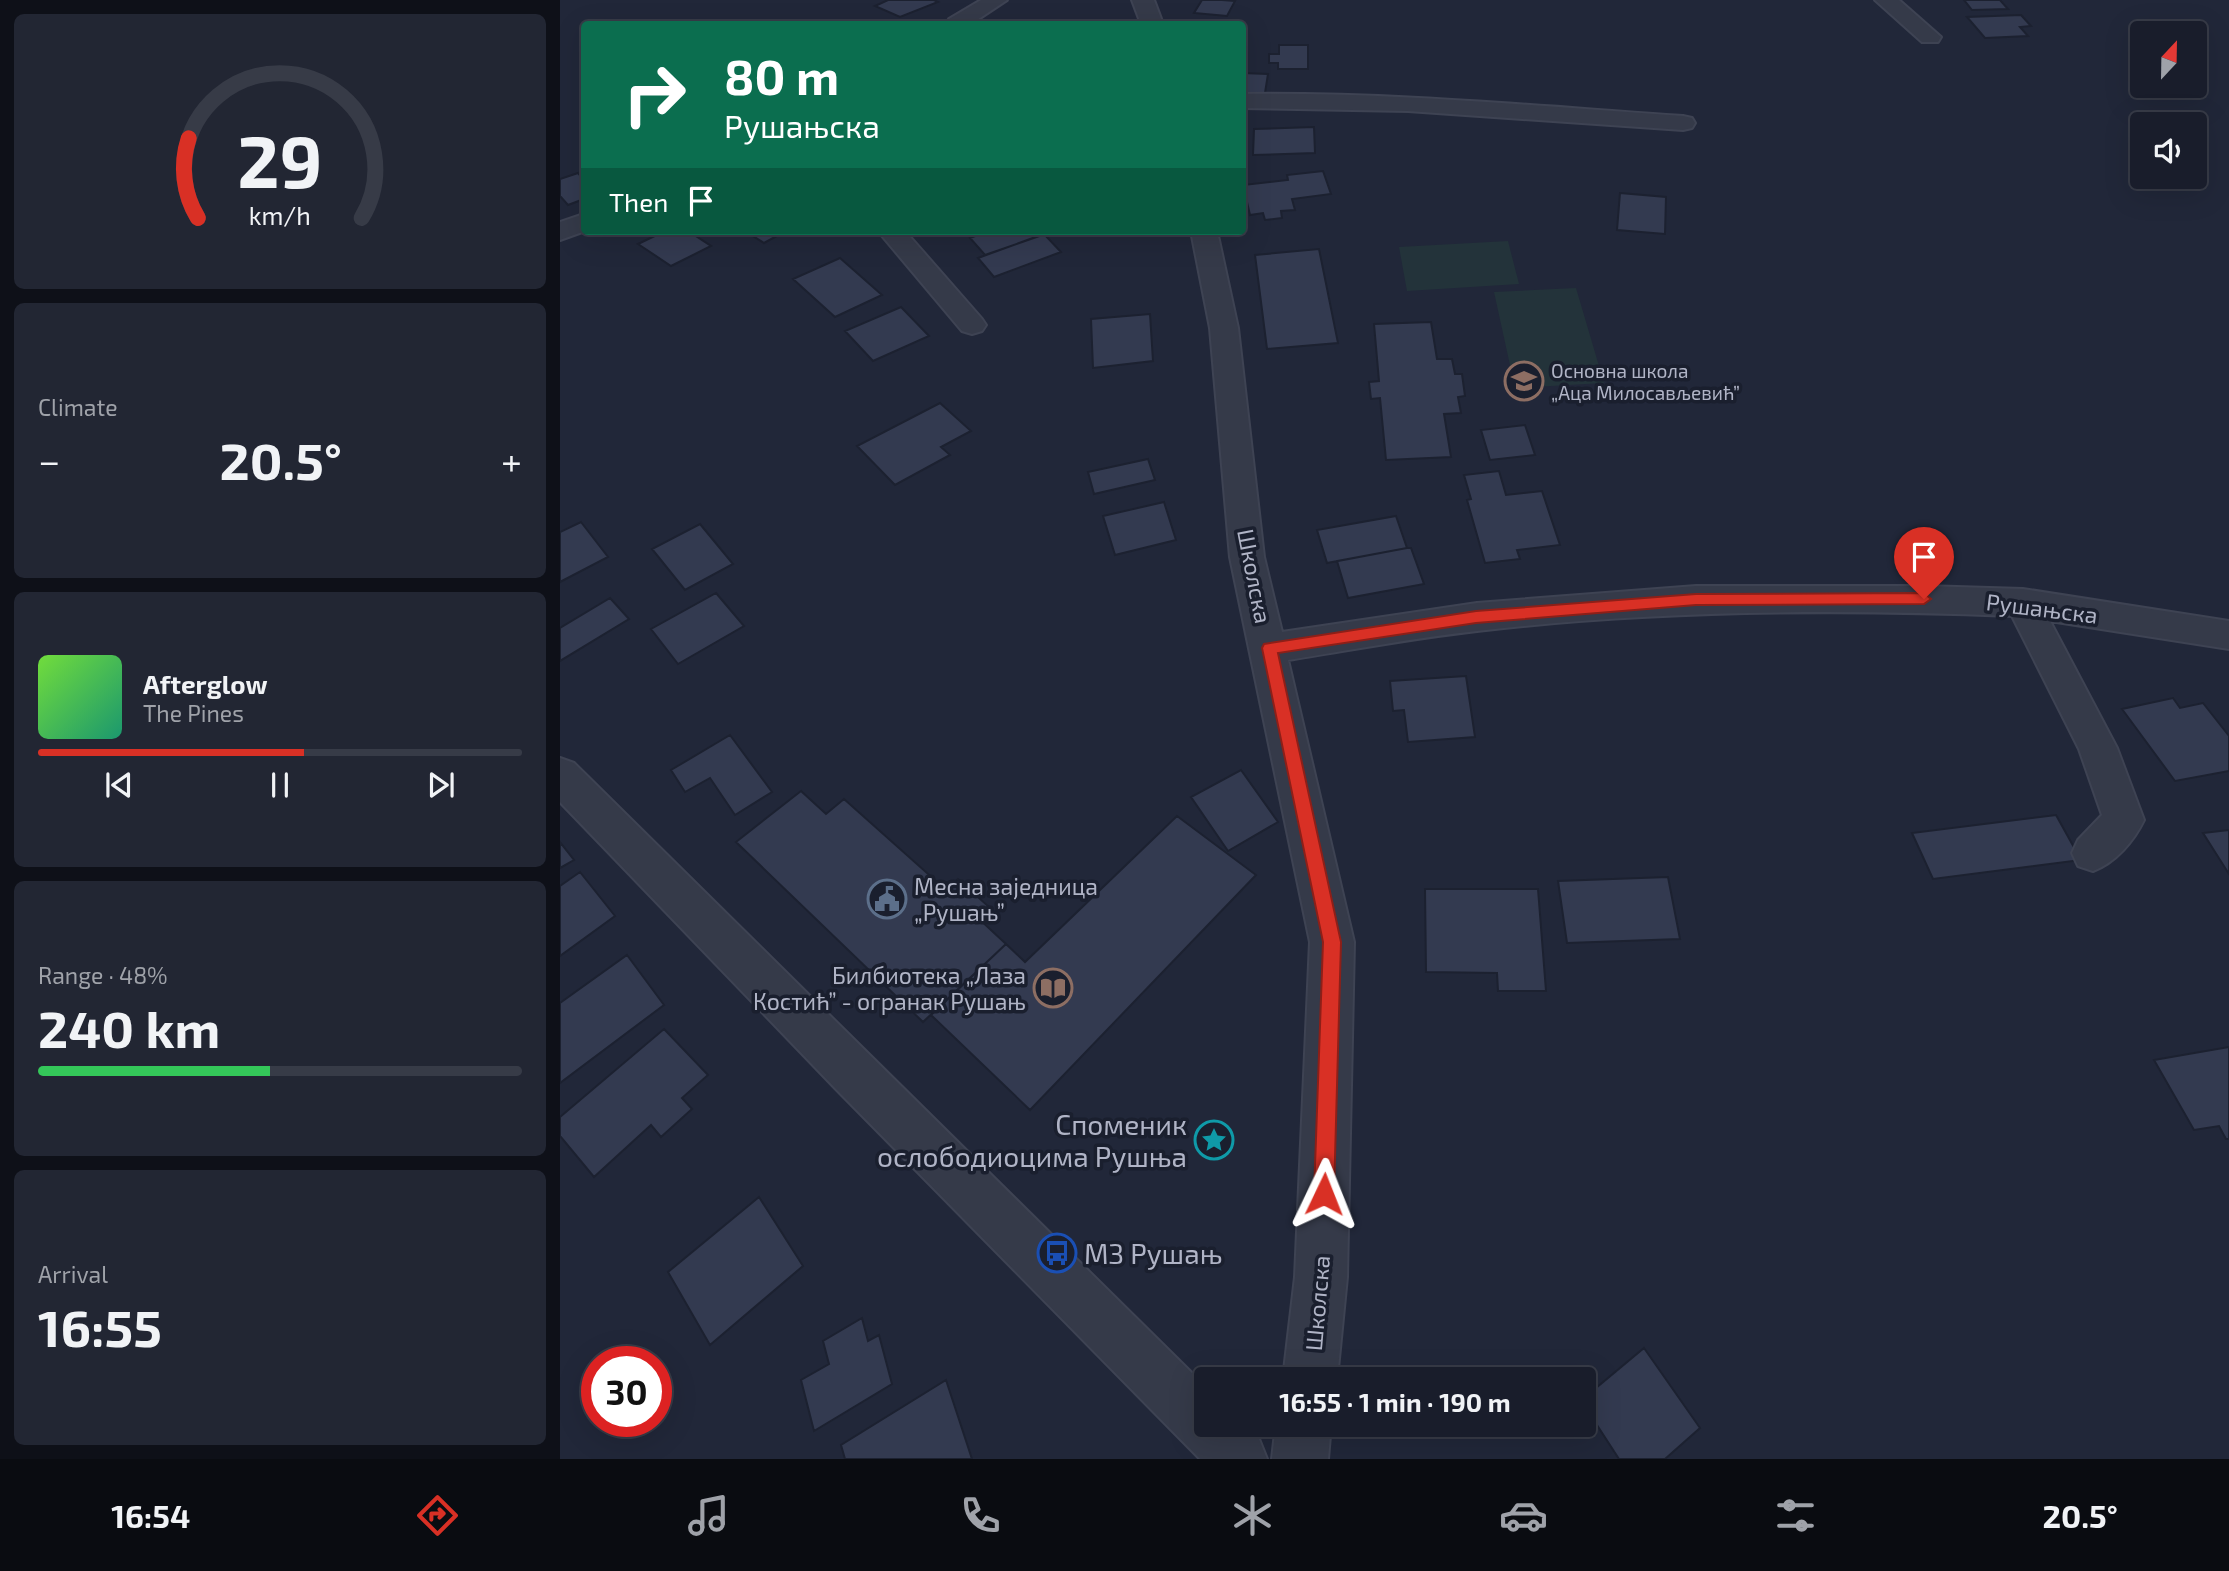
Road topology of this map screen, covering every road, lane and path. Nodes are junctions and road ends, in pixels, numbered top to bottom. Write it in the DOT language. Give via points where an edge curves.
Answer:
graph roads {
  1 [pos="996,0"];
  2 [pos="1143,0"];
  3 [pos="1886,0"];
  4 [pos="962,21"];
  5 [pos="1151,21"];
  6 [pos="1930,37"];
  7 [pos="1246,101"];
  8 [pos="1683,123"];
  9 [pos="581,223"];
  10 [pos="560,232"];
  11 [pos="894,235"];
  12 [pos="1205,235"];
  13 [pos="972,325"];
  14 [pos="2023,603"];
  15 [pos="2229,635"];
  16 [pos="1269,648"];
  17 [pos="560,775"];
  18 [pos="2093,853"];
  19 [pos="1311,1367"];
  20 [pos="1303,1437"];
  21 [pos="1239,1459"];
  22 [pos="1300,1459"];
  1 -- 4 [label="street"];
  2 -- 5 [label="street"];
  3 -- 6 [label="street"];
  7 -- 8 [label="street"];
  9 -- 10 [label="street"];
  11 -- 13 [label="street"];
  12 -- 16 [label="street, Школска" via="1224,328 1247,556"];
  14 -- 15 [label="street, Рушањска"];
  14 -- 16 [label="street, Рушањска" via="1696,600 1476,617"];
  14 -- 18 [label="street" via="2098,748 2124,820"];
  16 -- 19 [label="street, Школска" via="1332,942 1321,1277"];
  17 -- 21 [label="street"];
  20 -- 22 [label="street"];
}
